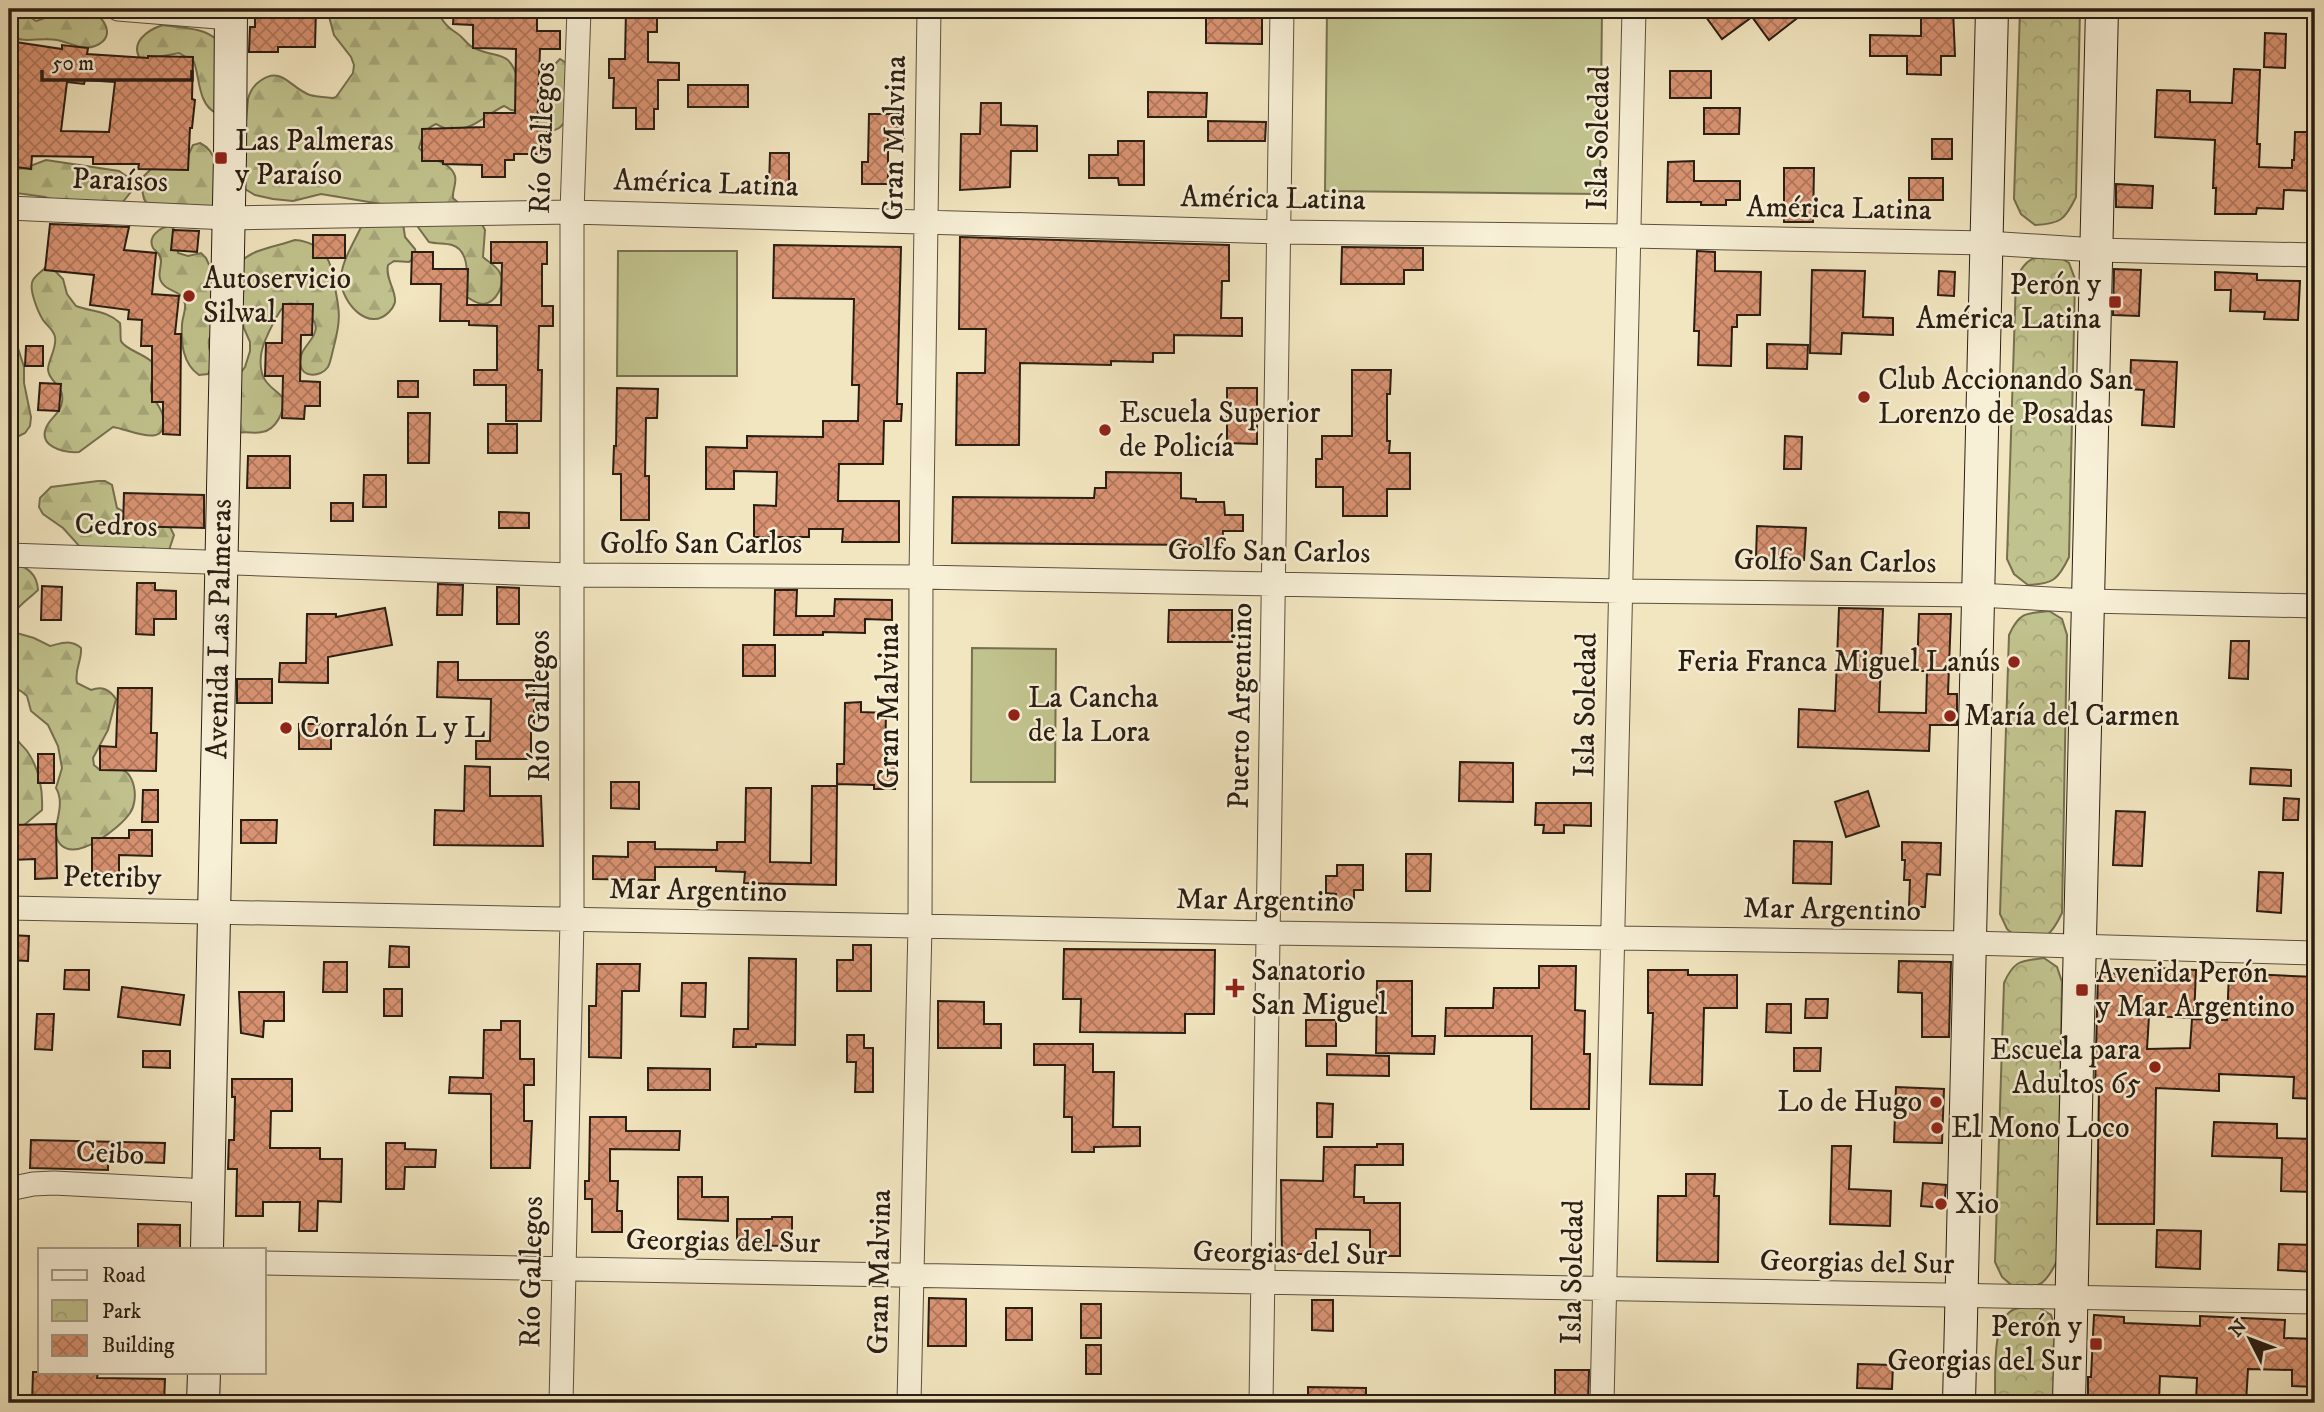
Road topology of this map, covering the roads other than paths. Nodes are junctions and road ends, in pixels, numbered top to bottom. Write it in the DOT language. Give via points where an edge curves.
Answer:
graph roads {
  1 [pos="118,9"];
  2 [pos="579,9"];
  3 [pos="929,9"];
  4 [pos="1282,9"];
  5 [pos="1634,9"];
  6 [pos="1992,9"];
  7 [pos="2102,9"];
  8 [pos="194,11"];
  9 [pos="230,13"];
  10 [pos="9,208"];
  11 [pos="572,212"];
  12 [pos="228,218"];
  13 [pos="925,222"];
  14 [pos="1277,232"];
  15 [pos="1629,236"];
  16 [pos="1987,243"];
  17 [pos="2096,250"];
  18 [pos="2315,255"];
  19 [pos="9,555"];
  20 [pos="221,561"];
  21 [pos="571,575"];
  22 [pos="921,577"];
  23 [pos="1274,583"];
  24 [pos="1620,591"];
  25 [pos="1978,595"];
  26 [pos="2088,601"];
  27 [pos="2315,606"];
  28 [pos="9,908"];
  29 [pos="214,911"];
  30 [pos="572,920"];
  31 [pos="920,926"];
  32 [pos="1269,933"];
  33 [pos="1612,938"];
  34 [pos="1970,943"];
  35 [pos="2080,947"];
  36 [pos="2315,953"];
  37 [pos="9,1189"];
  38 [pos="208,1191"];
  39 [pos="206,1248"];
  40 [pos="266,1264"];
  41 [pos="564,1271"];
  42 [pos="911,1277"];
  43 [pos="1264,1285"];
  44 [pos="1604,1289"];
  45 [pos="1962,1296"];
  46 [pos="2072,1298"];
  47 [pos="2315,1303"];
  48 [pos="204,1374"];
  49 [pos="203,1403"];
  50 [pos="561,1403"];
  51 [pos="909,1403"];
  52 [pos="1261,1403"];
  53 [pos="1602,1403"];
  54 [pos="1959,1403"];
  55 [pos="2069,1403"];
  1 -- 8 [label="street"];
  2 -- 11 [label="street, Río Gallegos"];
  3 -- 13 [label="street, Gran Malvina"];
  4 -- 14 [label="street, Puerto Argentino"];
  5 -- 15 [label="street, Isla Soledad"];
  6 -- 16 [label="main road"];
  7 -- 17 [label="main road"];
  8 -- 9 [label="street"];
  9 -- 12 [label="main road, Avenida Las Palmeras"];
  10 -- 12 [label="street, Paraísos"];
  11 -- 12 [label="street, América Latina"];
  11 -- 13 [label="street, América Latina"];
  11 -- 21 [label="street, Río Gallegos"];
  12 -- 20 [label="main road, Avenida Las Palmeras"];
  13 -- 14 [label="street, América Latina"];
  13 -- 22 [label="street, Gran Malvina"];
  14 -- 15 [label="street, América Latina"];
  14 -- 23 [label="street, Puerto Argentino"];
  15 -- 16 [label="street, América Latina"];
  15 -- 24 [label="street, Isla Soledad"];
  16 -- 17 [label="street, América Latina"];
  16 -- 25 [label="main road"];
  17 -- 18 [label="street, América Latina"];
  17 -- 26 [label="main road"];
  19 -- 20 [label="street, Cedros"];
  20 -- 21 [label="street, Golfo San Carlos"];
  20 -- 29 [label="main road, Avenida Las Palmeras"];
  21 -- 22 [label="street, Golfo San Carlos"];
  21 -- 30 [label="street, Río Gallegos"];
  22 -- 23 [label="street, Golfo San Carlos"];
  22 -- 31 [label="street, Gran Malvina"];
  23 -- 24 [label="street, Golfo San Carlos"];
  23 -- 32 [label="street, Puerto Argentino"];
  24 -- 25 [label="street, Golfo San Carlos"];
  24 -- 33 [label="street, Isla Soledad"];
  25 -- 26 [label="street, Golfo San Carlos"];
  25 -- 34 [label="main road"];
  26 -- 27 [label="street, Golfo San Carlos"];
  26 -- 35 [label="main road"];
  28 -- 29 [label="street, Peteriby"];
  29 -- 30 [label="street, Mar Argentino"];
  29 -- 38 [label="main road, Avenida Las Palmeras"];
  30 -- 31 [label="street, Mar Argentino"];
  30 -- 41 [label="street, Río Gallegos"];
  31 -- 32 [label="street, Mar Argentino"];
  31 -- 42 [label="street, Gran Malvina"];
  32 -- 33 [label="street, Mar Argentino"];
  32 -- 43 [label="street, Puerto Argentino"];
  33 -- 34 [label="street, Mar Argentino"];
  33 -- 44 [label="street, Isla Soledad"];
  34 -- 35 [label="street, Mar Argentino"];
  34 -- 45 [label="main road"];
  35 -- 36 [label="street, Mar Argentino"];
  35 -- 46 [label="main road"];
  37 -- 38 [label="street, Ceibo" via="54,1183"];
  38 -- 39 [label="main road, Avenida Las Palmeras"];
  40 -- 41 [label="street, Georgias del Sur"];
  41 -- 42 [label="street, Georgias del Sur"];
  41 -- 50 [label="street, Río Gallegos"];
  42 -- 43 [label="street, Georgias del Sur"];
  42 -- 51 [label="street, Gran Malvina"];
  43 -- 44 [label="street, Georgias del Sur"];
  43 -- 52 [label="street, Puerto Argentino"];
  44 -- 45 [label="street, Georgias del Sur"];
  44 -- 53 [label="street, Isla Soledad"];
  45 -- 46 [label="street, Georgias del Sur"];
  45 -- 54 [label="main road"];
  46 -- 47 [label="street, Georgias del Sur"];
  46 -- 55 [label="main road"];
  48 -- 49 [label="main road"];
}
